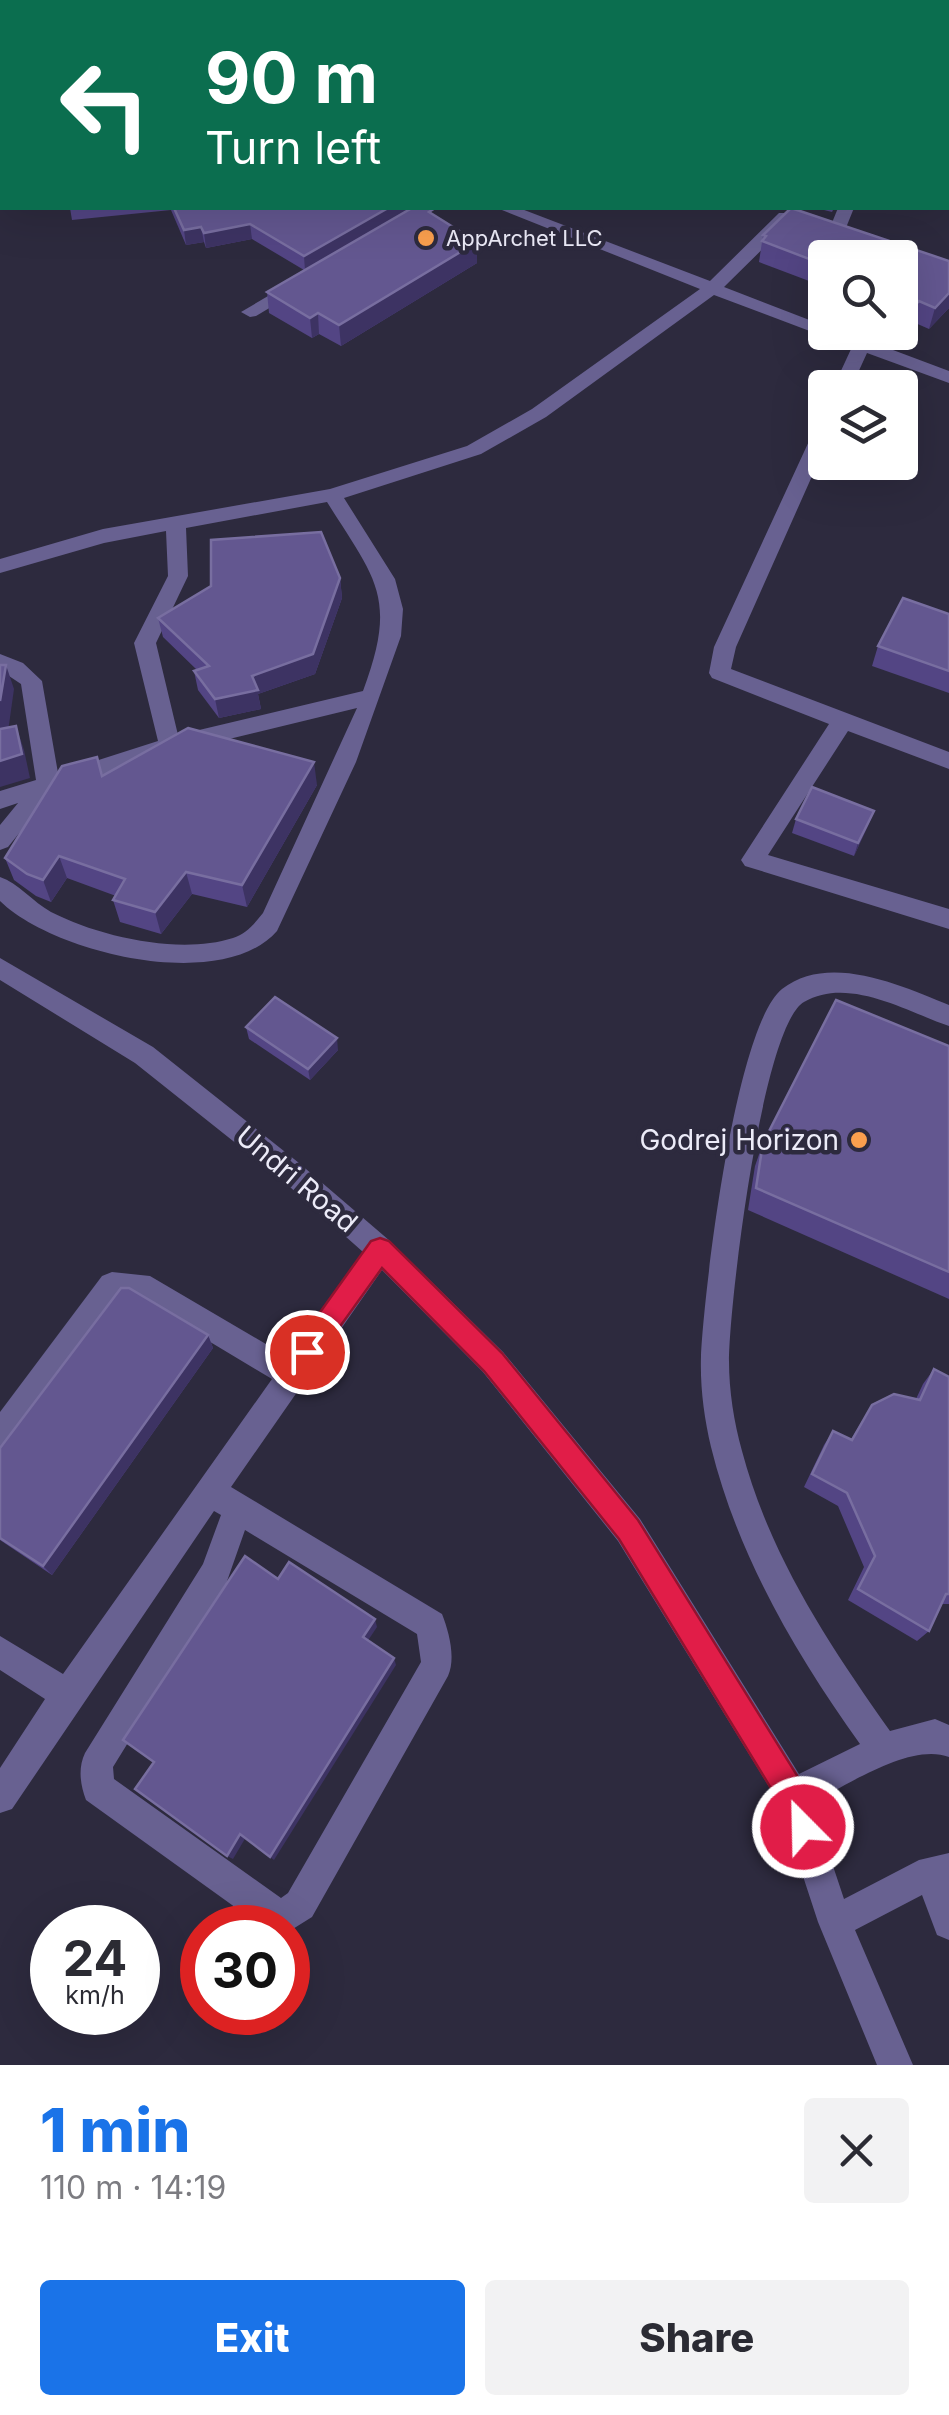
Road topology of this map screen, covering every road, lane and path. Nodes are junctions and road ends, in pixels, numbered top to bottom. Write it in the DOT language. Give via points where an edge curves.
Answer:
graph roads {
  1 [pos="511,210"];
  2 [pos="844,210"];
  3 [pos="311,276"];
  4 [pos="713,288"];
  5 [pos="250,312"];
  6 [pos="808,325"];
  7 [pos="876,350"];
  8 [pos="949,376"];
  9 [pos="808,464"];
  10 [pos="332,495"];
  11 [pos="176,523"];
  12 [pos="0,566"];
  13 [pos="0,662"];
  14 [pos="371,697"];
  15 [pos="843,720"];
  16 [pos="170,745"];
  17 [pos="949,762"];
  18 [pos="48,782"];
  19 [pos="0,800"];
  20 [pos="0,841"];
  21 [pos="0,886"];
  22 [pos="949,919"];
  23 [pos="0,968"];
  24 [pos="949,1016"];
  25 [pos="380,1250"];
  26 [pos="290,1375"];
  27 [pos="0,1436"];
  28 [pos="210,1491"];
  29 [pos="238,1508"];
  30 [pos="0,1652"];
  31 [pos="67,1695"];
  32 [pos="949,1741"];
  33 [pos="882,1749"];
  34 [pos="793,1795"];
  35 [pos="0,1797"];
  36 [pos="940,1871"];
  37 [pos="835,1922"];
  38 [pos="949,1923"];
  39 [pos="895,2065"];
  1 -- 4 [label="street"];
  2 -- 4 [label="street" via="826,232 784,216"];
  3 -- 5 [label="street"];
  4 -- 6 [label="street"];
  4 -- 10 [label="street" via="539,413 474,450"];
  7 -- 8 [label="street"];
  9 -- 15 [label="street" via="720,673"];
  10 -- 11 [label="street"];
  10 -- 14 [label="street" via="393,608 391,643"];
  11 -- 12 [label="street"];
  11 -- 16 [label="street" via="178,576 144,643"];
  13 -- 18 [label="street" via="30,681"];
  14 -- 16 [label="street"];
  14 -- 21 [label="street" via="260,936 216,952 178,954 50,926"];
  15 -- 17 [label="street"];
  15 -- 22 [label="street" via="754,860"];
  16 -- 18 [label="street"];
  18 -- 19 [label="street"];
  18 -- 20 [label="street"];
  23 -- 25 [label="street, Undri Road" via="144,1055"];
  24 -- 33 [label="street" via="857,985 825,982 788,998 768,1030 723,1268 715,1360 721,1425 749,1516 802,1630"];
  25 -- 26 [label="street"];
  25 -- 34 [label="street, Undri Road" via="493,1362 629,1530"];
  26 -- 27 [label="street" via="140,1285 112,1285"];
  26 -- 28 [label="street"];
  28 -- 29 [label="street"];
  28 -- 31 [label="street"];
  29 -- 29 [label="street" via="215,1573 96,1764 98,1788 280,1918 300,1905 437,1665 430,1625"];
  30 -- 31 [label="street"];
  31 -- 35 [label="street"];
  32 -- 33 [label="street" via="934,1735"];
  33 -- 34 [label="street"];
  34 -- 37 [label="street, Undri Road"];
  36 -- 37 [label="street"];
  36 -- 38 [label="street"];
  37 -- 39 [label="street, Undri Road"];
}
